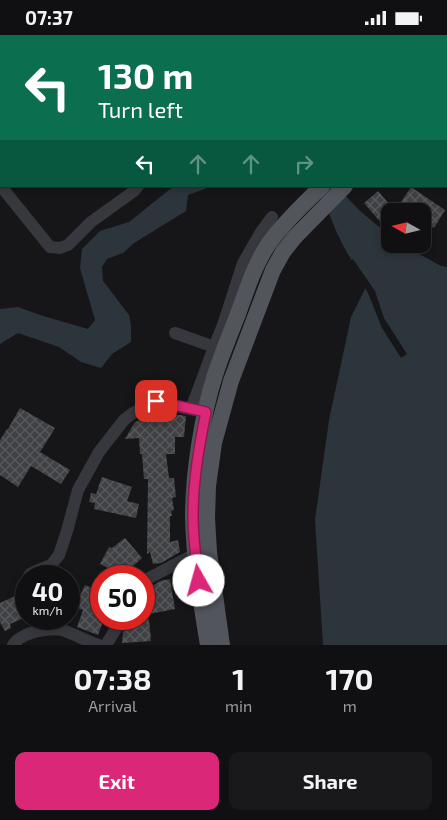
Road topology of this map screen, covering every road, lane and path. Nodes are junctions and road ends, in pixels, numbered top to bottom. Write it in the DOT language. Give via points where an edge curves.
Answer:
graph roads {
  1 [pos="3,187"];
  2 [pos="137,187"];
  3 [pos="321,187"];
  4 [pos="344,187"];
  5 [pos="272,217"];
  6 [pos="175,333"];
  7 [pos="219,349"];
  8 [pos="198,411"];
  9 [pos="196,555"];
  10 [pos="51,565"];
  11 [pos="155,575"];
  12 [pos="34,630"];
  13 [pos="64,630"];
  14 [pos="115,630"];
  15 [pos="13,645"];
  16 [pos="98,645"];
  17 [pos="106,645"];
  18 [pos="208,645"];
  19 [pos="222,645"];
  1 -- 2 [label="street" via="50,247 60,248 68,245 91,222"];
  3 -- 7 [label="main road" via="269,243"];
  4 -- 19 [label="main road" via="294,238 273,270 231,381 214,443 207,518"];
  5 -- 7 [label="street" via="244,263 223,325"];
  6 -- 7 [label="street"];
  7 -- 8 [label="main road" via="215,376"];
  8 -- 9 [label="main road" via="193,516"];
  8 -- 10 [label="street" via="156,401 124,420 99,452 78,490 63,547"];
  9 -- 11 [label="street"];
  9 -- 18 [label="main road"];
  12 -- 15 [label="street"];
  13 -- 16 [label="street"];
  14 -- 17 [label="street"];
}
